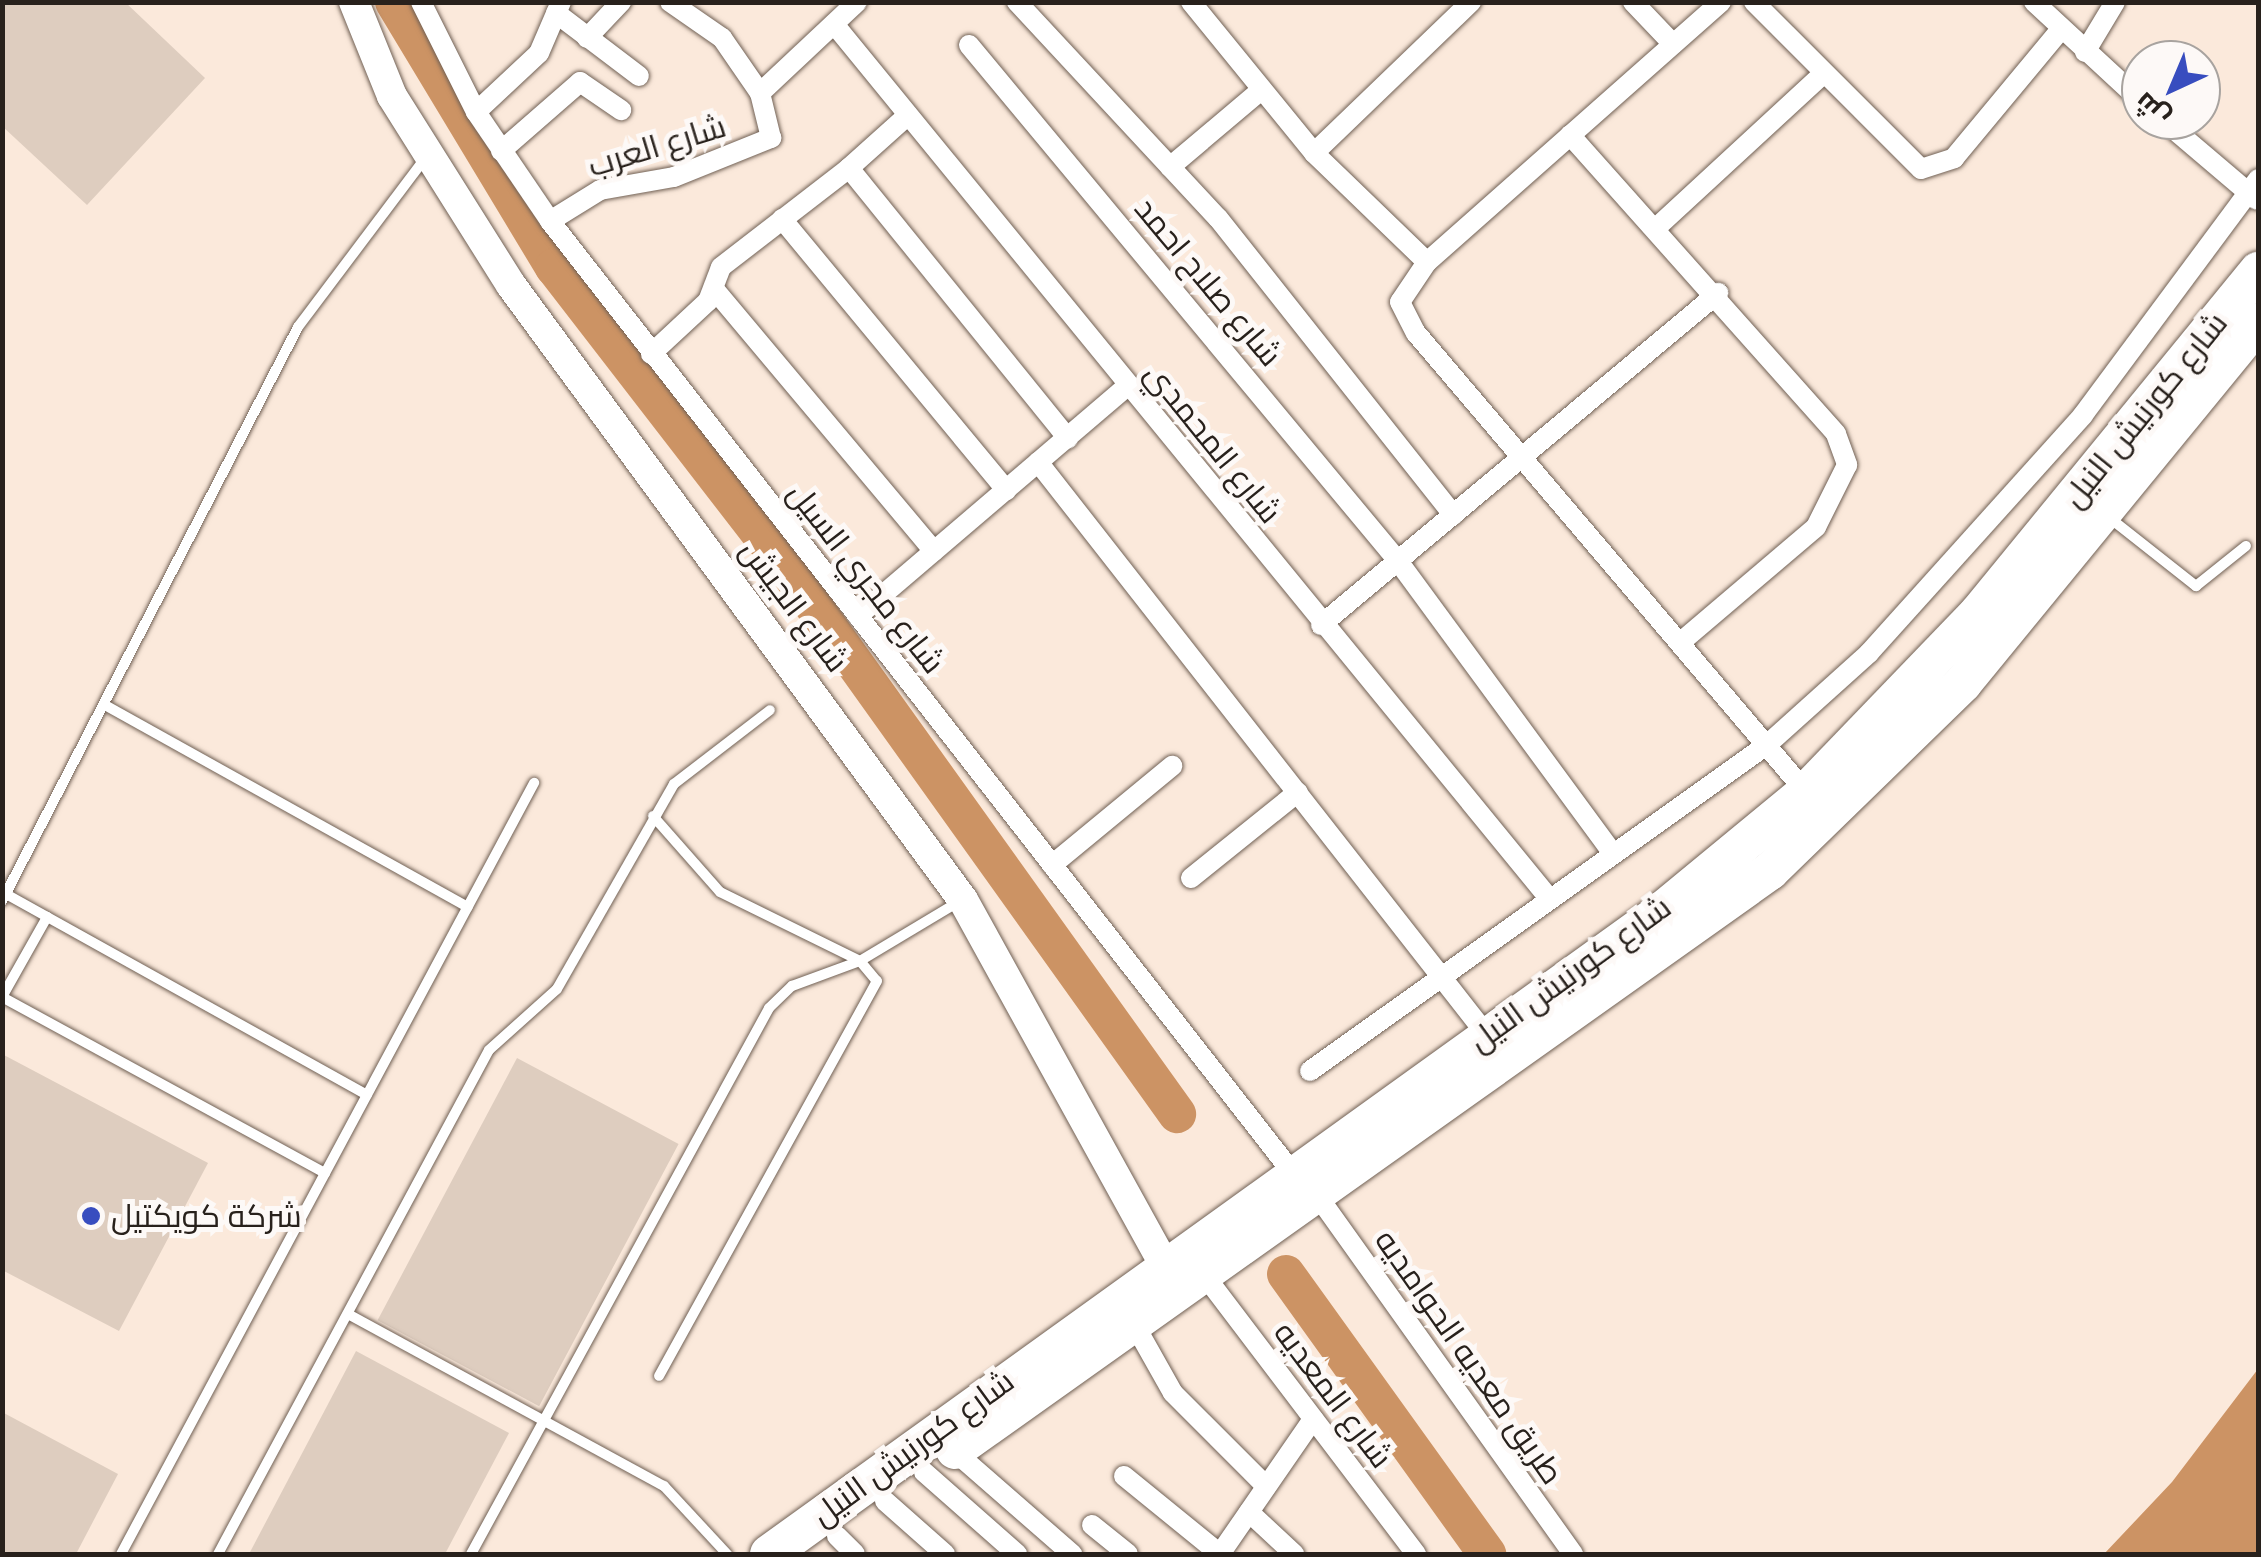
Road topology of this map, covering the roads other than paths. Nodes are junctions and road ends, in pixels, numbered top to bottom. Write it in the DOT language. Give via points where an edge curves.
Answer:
graph roads {
  1 [pos="354,2"];
  2 [pos="421,2"];
  3 [pos="620,2"];
  4 [pos="670,2"];
  5 [pos="1017,2"];
  6 [pos="1192,2"];
  7 [pos="1472,2"];
  8 [pos="1633,2"];
  9 [pos="1721,2"];
  10 [pos="1754,2"];
  11 [pos="2034,2"];
  12 [pos="2115,2"];
  13 [pos="856,3"];
  14 [pos="558,8"];
  15 [pos="834,24"];
  16 [pos="2061,28"];
  17 [pos="587,38"];
  18 [pos="1673,44"];
  19 [pos="969,45"];
  20 [pos="2085,52"];
  21 [pos="1823,74"];
  22 [pos="638,76"];
  23 [pos="2121,84"];
  24 [pos="1260,91"];
  25 [pos="760,93"];
  26 [pos="621,110"];
  27 [pos="476,112"];
  28 [pos="908,114"];
  29 [pos="1570,136"];
  30 [pos="2189,140"];
  31 [pos="501,151"];
  32 [pos="1314,152"];
  33 [pos="427,155"];
  34 [pos="848,168"];
  35 [pos="1170,168"];
  36 [pos="2255,192"];
  37 [pos="782,219"];
  38 [pos="550,220"];
  39 [pos="1656,228"];
  40 [pos="1427,262"];
  41 [pos="2258,271"];
  42 [pos="714,289"];
  43 [pos="1718,294"];
  44 [pos="2258,322"];
  45 [pos="651,354"];
  46 [pos="1128,386"];
  47 [pos="1068,438"];
  48 [pos="1523,457"];
  49 [pos="1038,462"];
  50 [pos="1006,490"];
  51 [pos="2092,503"];
  52 [pos="1453,515"];
  53 [pos="2246,546"];
  54 [pos="934,551"];
  55 [pos="1398,561"];
  56 [pos="858,616"];
  57 [pos="1321,625"];
  58 [pos="1682,640"];
  59 [pos="105,705"];
  60 [pos="770,710"];
  61 [pos="1768,744"];
  62 [pos="1172,766"];
  63 [pos="534,783"];
  64 [pos="1298,792"];
  65 [pos="1806,792"];
  66 [pos="653,816"];
  67 [pos="1612,852"];
  68 [pos="1052,865"];
  69 [pos="1191,878"];
  70 [pos="1548,897"];
  71 [pos="4,898"];
  72 [pos="962,900"];
  73 [pos="468,907"];
  74 [pos="47,917"];
  75 [pos="860,961"];
  76 [pos="1441,976"];
  77 [pos="2,997"];
  78 [pos="1486,1034"];
  79 [pos="1310,1072"];
  80 [pos="367,1096"];
  81 [pos="326,1172"];
  82 [pos="1305,1184"];
  83 [pos="1164,1264"];
  84 [pos="1202,1272"];
  85 [pos="348,1314"];
  86 [pos="1133,1322"];
  87 [pos="659,1376"];
  88 [pos="1313,1419"];
  89 [pos="542,1420"];
  90 [pos="939,1461"];
  91 [pos="1124,1476"];
  92 [pos="1266,1486"];
  93 [pos="885,1501"];
  94 [pos="1248,1512"];
  95 [pos="1092,1525"];
  96 [pos="835,1548"];
  97 [pos="121,1554"];
  98 [pos="218,1554"];
  99 [pos="470,1554"];
  100 [pos="728,1554"];
  101 [pos="769,1554"];
  102 [pos="946,1554"];
  103 [pos="1017,1554"];
  104 [pos="1072,1554"];
  105 [pos="1128,1554"];
  106 [pos="1220,1554"];
  107 [pos="1294,1554"];
  108 [pos="1416,1554"];
  109 [pos="1572,1554"];
  1 -- 33 [label="street, شارع الجيش"];
  2 -- 27 [label="street, شارع مجري السيل"];
  3 -- 17 [label="street"];
  4 -- 25 [label="street" via="722,38"];
  5 -- 35 [label="street"];
  6 -- 24 [label="street"];
  7 -- 32 [label="street"];
  8 -- 18 [label="street"];
  9 -- 18 [label="street"];
  10 -- 21 [label="street"];
  11 -- 16 [label="street"];
  12 -- 20 [label="street"];
  13 -- 15 [label="street"];
  14 -- 17 [label="street"];
  14 -- 27 [label="street" via="530,64"];
  15 -- 25 [label="street"];
  15 -- 28 [label="street, شارع المحمدي"];
  16 -- 20 [label="street"];
  16 -- 21 [label="street" via="1939,169 1906,160"];
  17 -- 22 [label="street"];
  18 -- 29 [label="street"];
  19 -- 55 [label="street, شارع صلاح احمد"];
  20 -- 23 [label="street"];
  21 -- 39 [label="street"];
  24 -- 32 [label="street"];
  24 -- 35 [label="street"];
  25 -- 38 [label="street, شارع العرب" via="774,124 765,142 674,177 615,185"];
  26 -- 31 [label="street" via="580,82"];
  27 -- 31 [label="street, شارع مجري السيل"];
  28 -- 34 [label="street"];
  28 -- 46 [label="street, شارع المحمدي"];
  29 -- 39 [label="street"];
  29 -- 40 [label="street"];
  30 -- 36 [label="street"];
  31 -- 38 [label="street, شارع مجري السيل"];
  32 -- 40 [label="street"];
  33 -- 59 [label="lane" via="298,327"];
  33 -- 72 [label="street, شارع الجيش" via="510,285"];
  34 -- 37 [label="street"];
  34 -- 47 [label="street"];
  35 -- 52 [label="street"];
  36 -- 61 [label="street" via="2083,415 1868,653"];
  37 -- 42 [label="street" via="716,271"];
  37 -- 50 [label="street"];
  38 -- 45 [label="street, شارع مجري السيل"];
  39 -- 43 [label="street"];
  40 -- 48 [label="street" via="1406,286 1403,316"];
  41 -- 51 [label="highway, شارع كورنيش النيل"];
  42 -- 45 [label="street"];
  42 -- 54 [label="street"];
  43 -- 48 [label="street"];
  43 -- 58 [label="street" via="1836,434 1847,465 1816,527"];
  44 -- 51 [label="highway, شارع كورنيش النيل"];
  45 -- 56 [label="street, شارع مجري السيل"];
  46 -- 47 [label="street"];
  46 -- 57 [label="street, شارع المحمدي"];
  47 -- 49 [label="street"];
  48 -- 52 [label="street"];
  48 -- 58 [label="street"];
  49 -- 50 [label="street"];
  49 -- 64 [label="street"];
  50 -- 54 [label="street"];
  51 -- 53 [label="lane" via="2196,586"];
  51 -- 65 [label="highway, شارع كورنيش النيل"];
  51 -- 82 [label="highway, شارع كورنيش النيل" via="1942,707 1770,871"];
  52 -- 55 [label="street"];
  54 -- 56 [label="street"];
  55 -- 57 [label="street"];
  55 -- 67 [label="street, شارع صلاح احمد"];
  56 -- 68 [label="street, شارع مجري السيل"];
  57 -- 70 [label="street, شارع المحمدي"];
  58 -- 61 [label="street"];
  59 -- 71 [label="lane"];
  59 -- 73 [label="lane"];
  60 -- 66 [label="lane" via="687,770"];
  61 -- 65 [label="street"];
  61 -- 67 [label="street"];
  62 -- 68 [label="street"];
  63 -- 73 [label="lane"];
  64 -- 69 [label="street"];
  64 -- 76 [label="street"];
  65 -- 78 [label="highway, شارع كورنيش النيل" via="1658,915"];
  66 -- 75 [label="lane" via="720,892"];
  66 -- 85 [label="lane" via="557,990 489,1050"];
  67 -- 70 [label="street"];
  68 -- 82 [label="street, شارع مجري السيل"];
  70 -- 76 [label="street"];
  71 -- 74 [label="lane"];
  72 -- 75 [label="lane"];
  72 -- 83 [label="street, شارع الجيش"];
  73 -- 80 [label="lane"];
  74 -- 77 [label="lane"];
  74 -- 80 [label="lane"];
  75 -- 87 [label="lane" via="875,994"];
  75 -- 89 [label="lane" via="820,971 769,1008"];
  76 -- 78 [label="street"];
  76 -- 79 [label="street"];
  77 -- 81 [label="lane"];
  78 -- 82 [label="highway, شارع كورنيش النيل"];
  80 -- 81 [label="lane"];
  81 -- 97 [label="lane"];
  82 -- 83 [label="highway, شارع كورنيش النيل"];
  82 -- 84 [label="highway, شارع كورنيش النيل"];
  82 -- 109 [label="street, طريق معديه الحوامديه"];
  83 -- 101 [label="highway, شارع كورنيش النيل"];
  84 -- 86 [label="highway, شارع كورنيش النيل"];
  84 -- 88 [label="street, شارع المعديه"];
  85 -- 89 [label="lane"];
  85 -- 98 [label="lane"];
  86 -- 90 [label="highway, شارع كورنيش النيل"];
  86 -- 92 [label="street" via="1173,1393"];
  88 -- 92 [label="street"];
  88 -- 108 [label="street, شارع المعديه"];
  89 -- 99 [label="lane"];
  89 -- 100 [label="lane" via="678,1496"];
  90 -- 93 [label="highway, شارع كورنيش النيل"];
  90 -- 103 [label="street"];
  90 -- 104 [label="street"];
  91 -- 106 [label="street"];
  92 -- 94 [label="street"];
  93 -- 96 [label="highway, شارع كورنيش النيل"];
  93 -- 102 [label="street"];
  94 -- 106 [label="street"];
  94 -- 107 [label="street"];
  95 -- 105 [label="street"];
}
